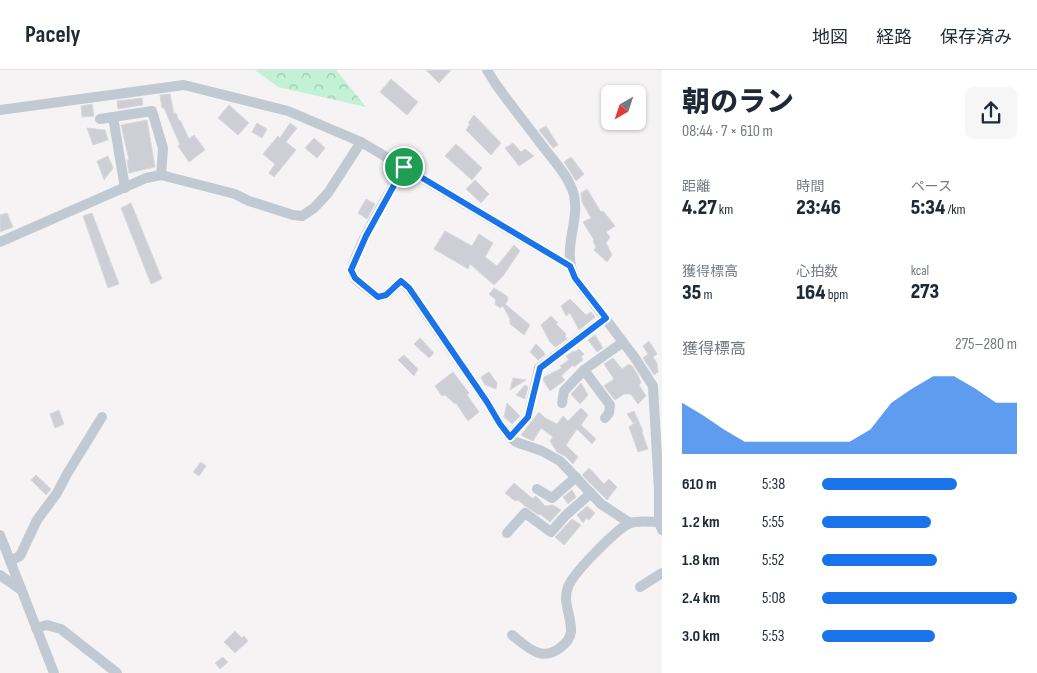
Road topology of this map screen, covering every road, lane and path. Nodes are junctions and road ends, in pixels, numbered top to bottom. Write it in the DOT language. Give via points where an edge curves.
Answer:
graph roads {
  1 [pos="487,70"];
  2 [pos="0,110"];
  3 [pos="113,117"];
  4 [pos="100,119"];
  5 [pos="361,142"];
  6 [pos="404,167"];
  7 [pos="161,175"];
  8 [pos="125,188"];
  9 [pos="0,242"];
  10 [pos="570,266"];
  11 [pos="606,318"];
  12 [pos="623,342"];
  13 [pos="584,370"];
  14 [pos="562,403"];
  15 [pos="102,417"];
  16 [pos="605,418"];
  17 [pos="510,437"];
  18 [pos="576,477"];
  19 [pos="538,489"];
  20 [pos="591,493"];
  21 [pos="630,523"];
  22 [pos="660,526"];
  23 [pos="506,533"];
  24 [pos="1,542"];
  25 [pos="10,561"];
  26 [pos="662,573"];
  27 [pos="0,575"];
  28 [pos="640,587"];
  29 [pos="22,591"];
  30 [pos="36,628"];
  31 [pos="512,635"];
  32 [pos="54,673"];
  33 [pos="117,673"];
  1 -- 10 [label="street" via="566,177 574,195"];
  2 -- 5 [label="street" via="184,85 288,111"];
  3 -- 4 [label="street"];
  3 -- 7 [label="street" via="152,112 163,148"];
  3 -- 8 [label="street"];
  5 -- 6 [label="street"];
  5 -- 7 [label="street" via="328,193 302,216 293,216 235,194"];
  6 -- 10 [label="street"];
  6 -- 17 [label="street" via="351,270 355,278 378,297 386,295 401,281 409,288"];
  7 -- 8 [label="street"];
  8 -- 9 [label="street"];
  10 -- 11 [label="street" via="575,278"];
  11 -- 12 [label="street"];
  11 -- 17 [label="street" via="540,368 528,417"];
  12 -- 13 [label="street"];
  12 -- 22 [label="street" via="653,386"];
  13 -- 14 [label="street" via="564,390"];
  13 -- 16 [label="street" via="610,405"];
  15 -- 25 [label="street" via="57,493 37,520 20,556"];
  17 -- 18 [label="street" via="560,461"];
  18 -- 19 [label="street" via="552,498"];
  18 -- 20 [label="street"];
  20 -- 21 [label="street"];
  20 -- 23 [label="street" via="551,532 525,513"];
  21 -- 22 [label="street"];
  21 -- 31 [label="street" via="590,557 568,585 566,597 571,632 566,644 554,653 542,654 531,650"];
  24 -- 25 [label="street"];
  25 -- 29 [label="street"];
  26 -- 28 [label="street"];
  27 -- 29 [label="street"];
  29 -- 30 [label="street"];
  30 -- 32 [label="street"];
  30 -- 33 [label="street" via="47,625 61,629"];
}
